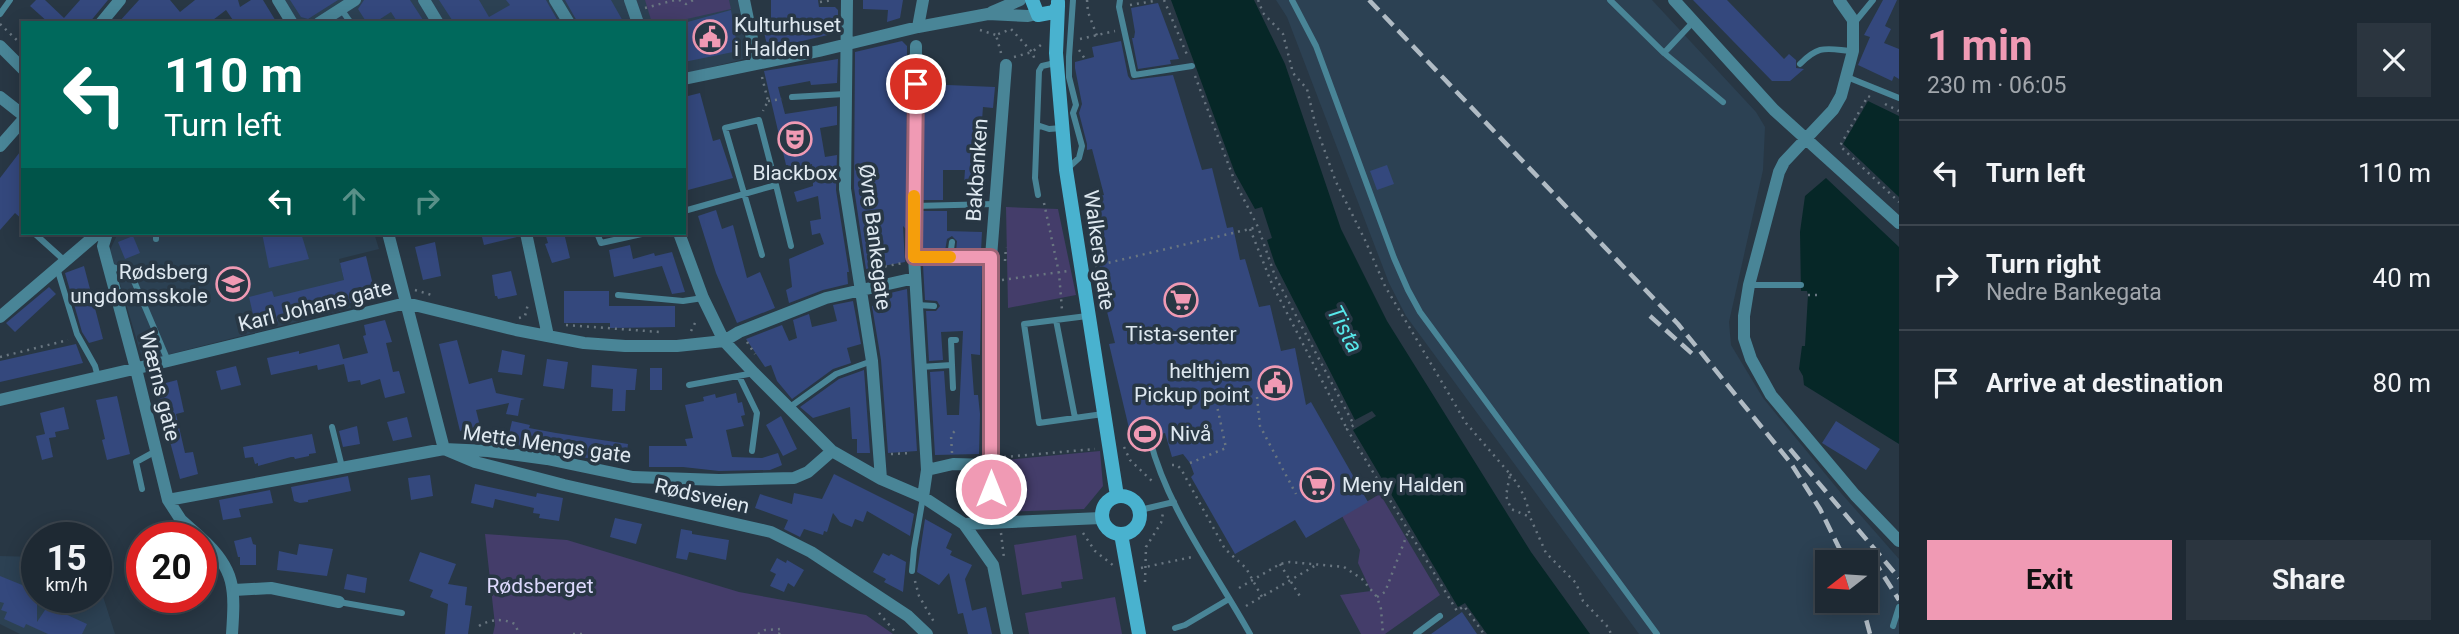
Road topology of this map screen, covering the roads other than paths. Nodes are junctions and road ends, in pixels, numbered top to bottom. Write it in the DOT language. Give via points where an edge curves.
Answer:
graph roads {
  1 [pos="10,0"];
  2 [pos="120,0"];
  3 [pos="278,0"];
  4 [pos="355,0"];
  5 [pos="424,0"];
  6 [pos="555,0"];
  7 [pos="630,0"];
  8 [pos="744,0"];
  9 [pos="847,0"];
  10 [pos="923,0"];
  11 [pos="1020,0"];
  12 [pos="1073,0"];
  13 [pos="1292,0"];
  14 [pos="1610,0"];
  15 [pos="1674,0"];
  16 [pos="1839,0"];
  17 [pos="1873,0"];
  18 [pos="1058,3"];
  19 [pos="1120,4"];
  20 [pos="341,9"];
  21 [pos="1036,9"];
  22 [pos="0,14"];
  23 [pos="988,14"];
  24 [pos="103,21"];
  25 [pos="291,21"];
  26 [pos="322,21"];
  27 [pos="350,21"];
  28 [pos="437,21"];
  29 [pos="568,21"];
  30 [pos="637,21"];
  31 [pos="1694,21"];
  32 [pos="1853,23"];
  33 [pos="918,27"];
  34 [pos="1050,40"];
  35 [pos="846,44"];
  36 [pos="0,46"];
  37 [pos="916,46"];
  38 [pos="1853,51"];
  39 [pos="1664,53"];
  40 [pos="1057,62"];
  41 [pos="1800,64"];
  42 [pos="759,66"];
  43 [pos="1011,66"];
  44 [pos="1192,66"];
  45 [pos="21,67"];
  46 [pos="1845,77"];
  47 [pos="686,79"];
  48 [pos="845,94"];
  49 [pos="0,97"];
  50 [pos="792,97"];
  51 [pos="1899,98"];
  52 [pos="1723,102"];
  53 [pos="21,116"];
  54 [pos="21,120"];
  55 [pos="1037,125"];
  56 [pos="1062,128"];
  57 [pos="1806,138"];
  58 [pos="0,146"];
  59 [pos="1066,170"];
  60 [pos="776,185"];
  61 [pos="744,194"];
  62 [pos="1038,195"];
  63 [pos="995,204"];
  64 [pos="914,206"];
  65 [pos="686,210"];
  66 [pos="1899,223"];
  67 [pos="36,235"];
  68 [pos="46,235"];
  69 [pos="96,235"];
  70 [pos="106,235"];
  71 [pos="389,235"];
  72 [pos="526,235"];
  73 [pos="598,235"];
  74 [pos="637,235"];
  75 [pos="680,235"];
  76 [pos="41,240"];
  77 [pos="952,242"];
  78 [pos="791,246"];
  79 [pos="762,255"];
  80 [pos="950,257"];
  81 [pos="991,257"];
  82 [pos="912,259"];
  83 [pos="61,264"];
  84 [pos="108,265"];
  85 [pos="915,278"];
  86 [pos="1749,285"];
  87 [pos="1801,285"];
  88 [pos="860,289"];
  89 [pos="618,295"];
  90 [pos="703,298"];
  91 [pos="406,303"];
  92 [pos="916,305"];
  93 [pos="934,306"];
  94 [pos="0,317"];
  95 [pos="1082,317"];
  96 [pos="1059,319"];
  97 [pos="548,336"];
  98 [pos="956,340"];
  99 [pos="724,341"];
  100 [pos="872,360"];
  101 [pos="168,361"];
  102 [pos="952,365"];
  103 [pos="920,367"];
  104 [pos="136,369"];
  105 [pos="754,373"];
  106 [pos="739,376"];
  107 [pos="98,377"];
  108 [pos="689,385"];
  109 [pos="953,388"];
  110 [pos="0,400"];
  111 [pos="789,408"];
  112 [pos="1103,414"];
  113 [pos="1074,418"];
  114 [pos="332,427"];
  115 [pos="1150,440"];
  116 [pos="444,449"];
  117 [pos="156,451"];
  118 [pos="752,451"];
  119 [pos="832,451"];
  120 [pos="991,460"];
  121 [pos="342,469"];
  122 [pos="927,470"];
  123 [pos="881,479"];
  124 [pos="142,489"];
  125 [pos="1117,496"];
  126 [pos="923,497"];
  127 [pos="168,500"];
  128 [pos="1174,502"];
  129 [pos="1140,510"];
  130 [pos="1101,517"];
  131 [pos="183,522"];
  132 [pos="991,522"];
  133 [pos="964,524"];
  134 [pos="1893,528"];
  135 [pos="1121,534"];
  136 [pos="1899,541"];
  137 [pos="217,555"];
  138 [pos="912,571"];
  139 [pos="234,590"];
  140 [pos="1229,599"];
  141 [pos="339,602"];
  142 [pos="1899,607"];
  143 [pos="402,613"];
  144 [pos="1440,616"];
  145 [pos="1893,626"];
  146 [pos="1175,628"];
  147 [pos="932,629"];
  148 [pos="1249,632"];
  149 [pos="232,634"];
  150 [pos="1007,634"];
  151 [pos="1139,634"];
  152 [pos="1240,634"];
  153 [pos="1416,634"];
  154 [pos="1657,634"];
  1 -- 22 [label="lane"];
  2 -- 24 [label="street"];
  3 -- 25 [label="street"];
  4 -- 20 [label="street"];
  5 -- 28 [label="street"];
  6 -- 29 [label="street"];
  7 -- 30 [label="street"];
  8 -- 42 [label="street"];
  9 -- 35 [label="street, Øvre Bankegate"];
  10 -- 33 [label="street"];
  11 -- 23 [label="street"];
  12 -- 59 [label="lane" via="1069,77 1082,146 1079,158"];
  13 -- 154 [label="lane" via="1317,46 1414,301"];
  14 -- 39 [label="lane"];
  15 -- 31 [label="street"];
  16 -- 32 [label="street"];
  17 -- 32 [label="lane"];
  18 -- 21 [label="street" via="1054,12"];
  18 -- 34 [label="street"];
  19 -- 44 [label="lane" via="1134,75"];
  20 -- 26 [label="street"];
  20 -- 27 [label="lane"];
  21 -- 23 [label="street" via="1028,16"];
  21 -- 34 [label="street"];
  23 -- 33 [label="street"];
  31 -- 39 [label="lane"];
  31 -- 57 [label="street" via="1774,110"];
  32 -- 38 [label="street"];
  33 -- 35 [label="street"];
  34 -- 40 [label="street, Walkers gate"];
  35 -- 42 [label="street"];
  35 -- 48 [label="street, Øvre Bankegate"];
  36 -- 45 [label="street"];
  37 -- 64 [label="street"];
  38 -- 41 [label="lane" via="1814,50"];
  38 -- 46 [label="street"];
  39 -- 52 [label="lane"];
  40 -- 55 [label="lane" via="1039,71"];
  40 -- 56 [label="street, Walkers gate"];
  42 -- 47 [label="street"];
  43 -- 63 [label="street, Bakbanken"];
  46 -- 51 [label="lane"];
  46 -- 57 [label="street" via="1833,110"];
  48 -- 50 [label="lane"];
  48 -- 88 [label="street, Øvre Bankegate" via="845,189"];
  49 -- 53 [label="street"];
  54 -- 58 [label="street"];
  55 -- 56 [label="lane"];
  55 -- 62 [label="lane"];
  56 -- 59 [label="street, Walkers gate"];
  57 -- 66 [label="street"];
  57 -- 86 [label="street" via="1779,172"];
  59 -- 95 [label="street, Walkers gate"];
  60 -- 61 [label="lane"];
  60 -- 61 [label="lane" via="759,120 725,128"];
  60 -- 78 [label="lane"];
  61 -- 65 [label="lane"];
  61 -- 79 [label="lane"];
  63 -- 64 [label="lane"];
  63 -- 81 [label="street, Bakbanken"];
  64 -- 82 [label="street"];
  67 -- 76 [label="lane"];
  68 -- 76 [label="lane"];
  69 -- 83 [label="street"];
  70 -- 84 [label="street, Wærns gate" via="103,246"];
  71 -- 91 [label="street"];
  72 -- 97 [label="street"];
  73 -- 74 [label="lane" via="601,243"];
  75 -- 90 [label="street"];
  76 -- 83 [label="lane"];
  77 -- 80 [label="lane"];
  80 -- 81 [label="lane"];
  80 -- 82 [label="lane"];
  81 -- 120 [label="street, Bakbanken"];
  82 -- 85 [label="street"];
  83 -- 94 [label="street"];
  83 -- 107 [label="lane" via="78,337"];
  84 -- 101 [label="lane" via="131,274"];
  84 -- 104 [label="street, Wærns gate"];
  85 -- 88 [label="street"];
  85 -- 92 [label="street"];
  86 -- 87 [label="lane"];
  86 -- 134 [label="street" via="1744,338 1765,383 1855,495"];
  88 -- 99 [label="street" via="796,308"];
  88 -- 100 [label="street, Øvre Bankegate"];
  89 -- 90 [label="lane" via="683,302"];
  90 -- 99 [label="street"];
  91 -- 97 [label="street, Karl Johans gate"];
  91 -- 101 [label="street, Karl Johans gate"];
  91 -- 116 [label="street"];
  92 -- 93 [label="lane"];
  92 -- 103 [label="street"];
  95 -- 96 [label="lane"];
  95 -- 112 [label="street, Walkers gate"];
  96 -- 113 [label="lane"];
  96 -- 113 [label="lane" via="1024,324 1039,423"];
  97 -- 99 [label="street, Karl Johans gate" via="625,346"];
  98 -- 102 [label="lane" via="951,340"];
  99 -- 105 [label="street"];
  100 -- 111 [label="lane" via="836,374"];
  100 -- 123 [label="street, Øvre Bankegate"];
  101 -- 104 [label="street, Karl Johans gate"];
  102 -- 103 [label="lane"];
  102 -- 109 [label="lane"];
  103 -- 122 [label="street"];
  104 -- 107 [label="street, Karl Johans gate"];
  104 -- 117 [label="street, Wærns gate"];
  105 -- 106 [label="lane"];
  105 -- 111 [label="street"];
  106 -- 108 [label="lane"];
  106 -- 118 [label="lane" via="757,412"];
  107 -- 110 [label="street, Karl Johans gate"];
  111 -- 119 [label="street"];
  112 -- 113 [label="lane"];
  112 -- 125 [label="street, Walkers gate" via="1116,446"];
  114 -- 121 [label="lane"];
  115 -- 128 [label="lane" via="1157,469"];
  116 -- 119 [label="street, Mette Mengs gate" via="547,459 633,477 719,480 794,478"];
  116 -- 121 [label="street, Mette Mengs gate"];
  116 -- 147 [label="street, Rødsveien" via="475,462 564,485 771,532 811,552"];
  117 -- 124 [label="lane" via="136,462"];
  117 -- 127 [label="street, Wærns gate"];
  119 -- 123 [label="street"];
  120 -- 122 [label="street"];
  120 -- 132 [label="lane"];
  121 -- 127 [label="street, Mette Mengs gate"];
  122 -- 126 [label="street"];
  123 -- 126 [label="street"];
  125 -- 129 [label="street" via="1131,498"];
  125 -- 130 [label="street" via="1107,501"];
  126 -- 133 [label="street"];
  126 -- 138 [label="lane"];
  127 -- 131 [label="street, Wærns gate"];
  128 -- 129 [label="lane"];
  128 -- 140 [label="lane"];
  129 -- 135 [label="street" via="1138,524"];
  130 -- 132 [label="street"];
  130 -- 135 [label="street" via="1108,530"];
  132 -- 133 [label="street"];
  133 -- 150 [label="street" via="993,565"];
  134 -- 136 [label="street"];
  135 -- 151 [label="street"];
  137 -- 139 [label="street, Wærns gate"];
  139 -- 141 [label="street" via="271,588"];
  139 -- 149 [label="street, Wærns gate"];
  140 -- 146 [label="lane"];
  140 -- 148 [label="lane"];
  141 -- 143 [label="lane"];
  142 -- 145 [label="lane"];
  144 -- 153 [label="lane"];
  148 -- 152 [label="lane"];
}
